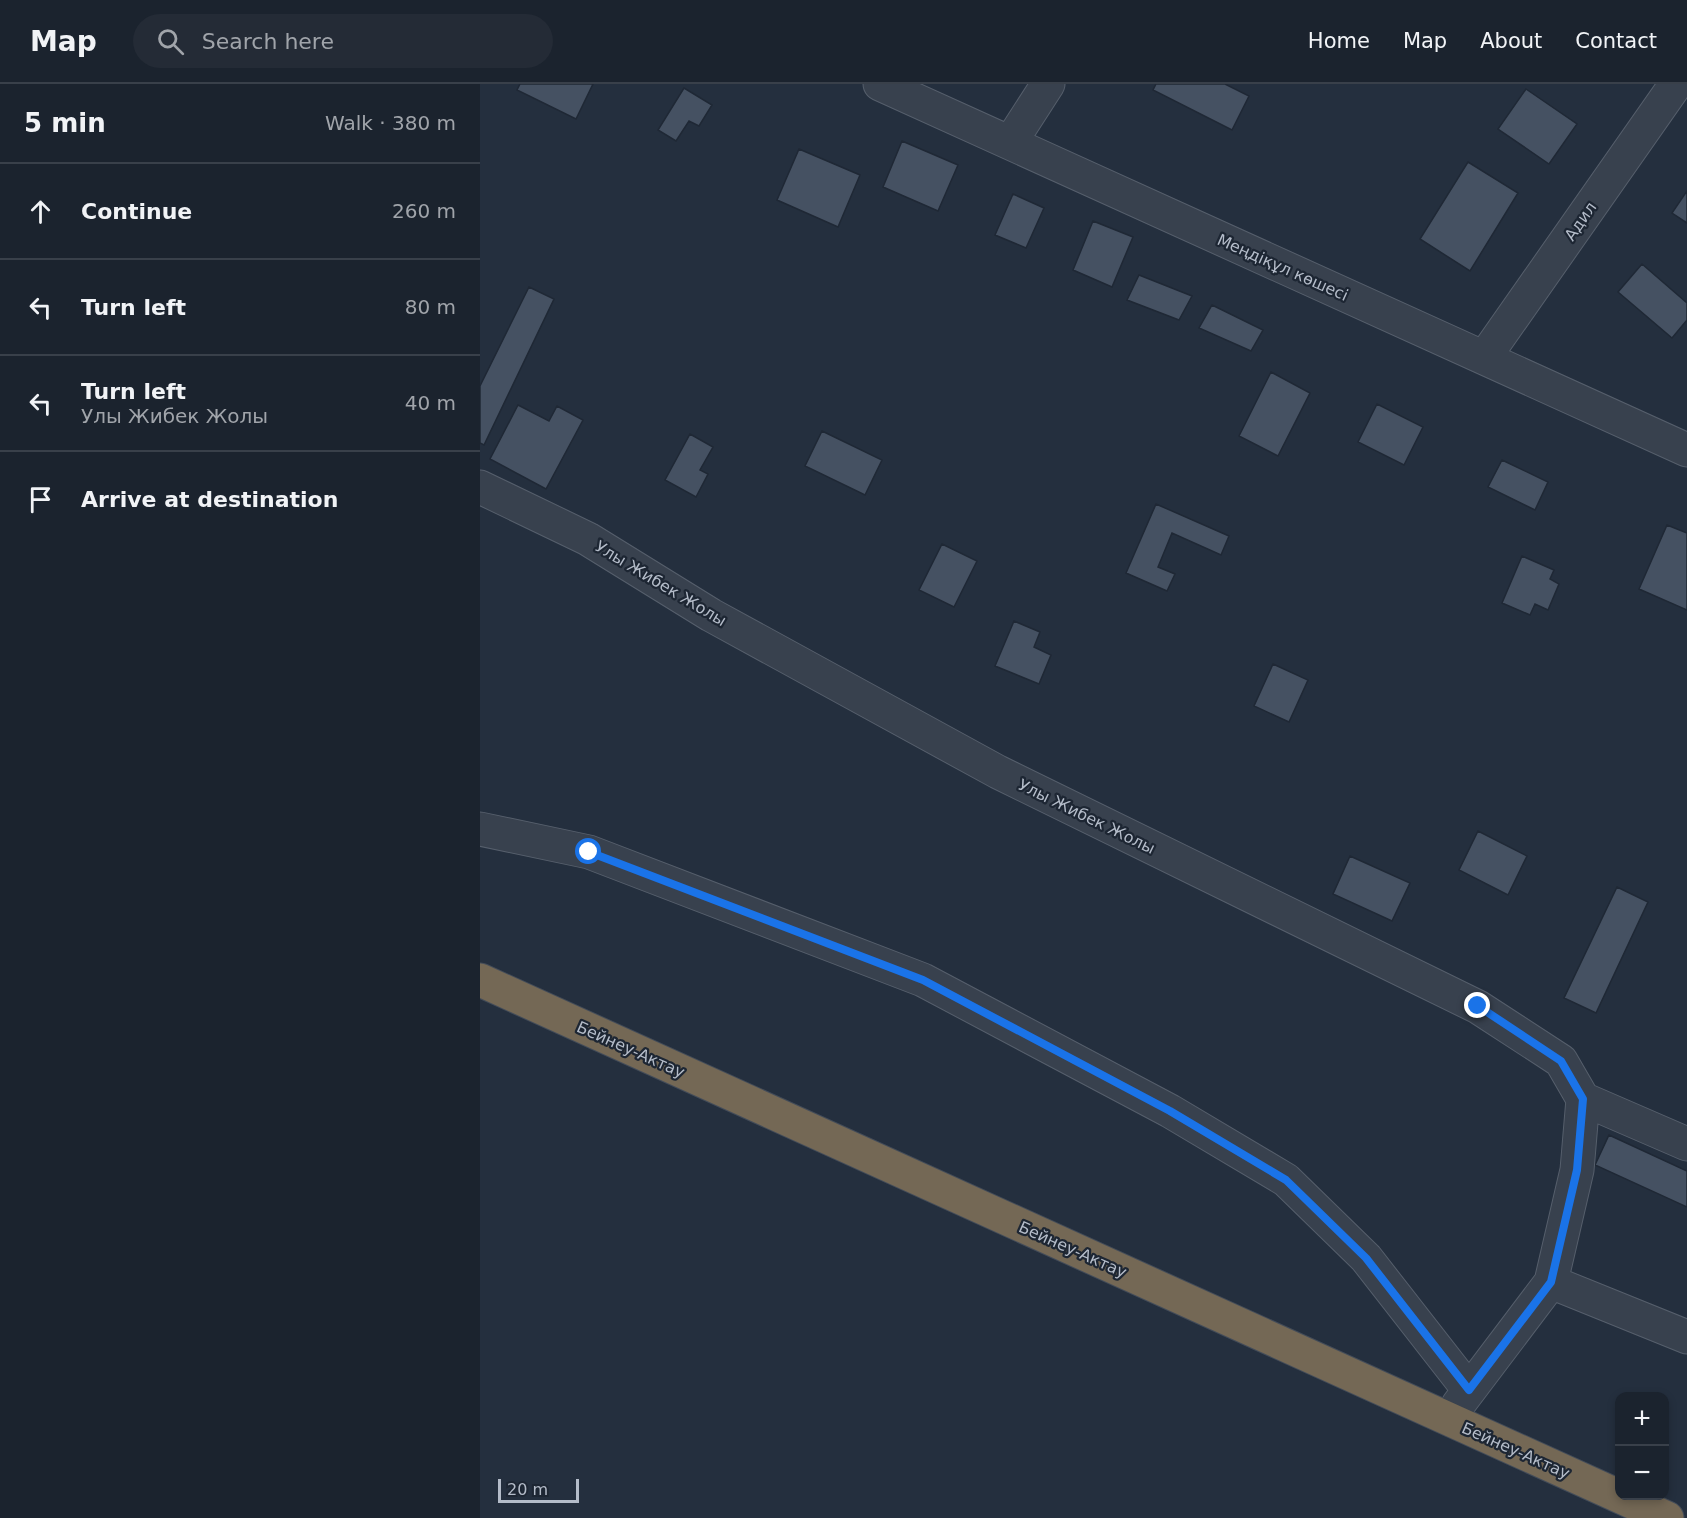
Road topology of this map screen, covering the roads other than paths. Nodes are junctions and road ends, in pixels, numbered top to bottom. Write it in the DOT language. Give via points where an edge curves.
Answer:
graph roads {
  1 [pos="880,84"];
  2 [pos="1048,84"];
  3 [pos="1676,84"];
  4 [pos="1010,143"];
  5 [pos="1484,358"];
  6 [pos="1687,450"];
  7 [pos="480,487"];
  8 [pos="480,829"];
  9 [pos="480,980"];
  10 [pos="1583,1099"];
  11 [pos="1687,1144"];
  12 [pos="1551,1282"];
  13 [pos="1687,1336"];
  14 [pos="1469,1390"];
  15 [pos="1447,1419"];
  16 [pos="1667,1518"];
  1 -- 4 [label="street, Меңдіқұл көшесі"];
  2 -- 4 [label="street"];
  3 -- 5 [label="street, Адил"];
  4 -- 5 [label="street, Меңдіқұл көшесі"];
  5 -- 6 [label="street, Меңдіқұл көшесі"];
  7 -- 10 [label="street, Улы Жибек Жолы" via="588,539 711,615 998,772 1478,1006 1561,1061"];
  8 -- 14 [label="street" via="589,852 923,980 1170,1111 1286,1180 1366,1258"];
  9 -- 15 [label="highway, Бейнеу-Актау"];
  10 -- 11 [label="street"];
  10 -- 12 [label="street" via="1577,1170"];
  12 -- 13 [label="street"];
  12 -- 14 [label="street"];
  14 -- 15 [label="street"];
  15 -- 16 [label="highway, Бейнеу-Актау"];
}
